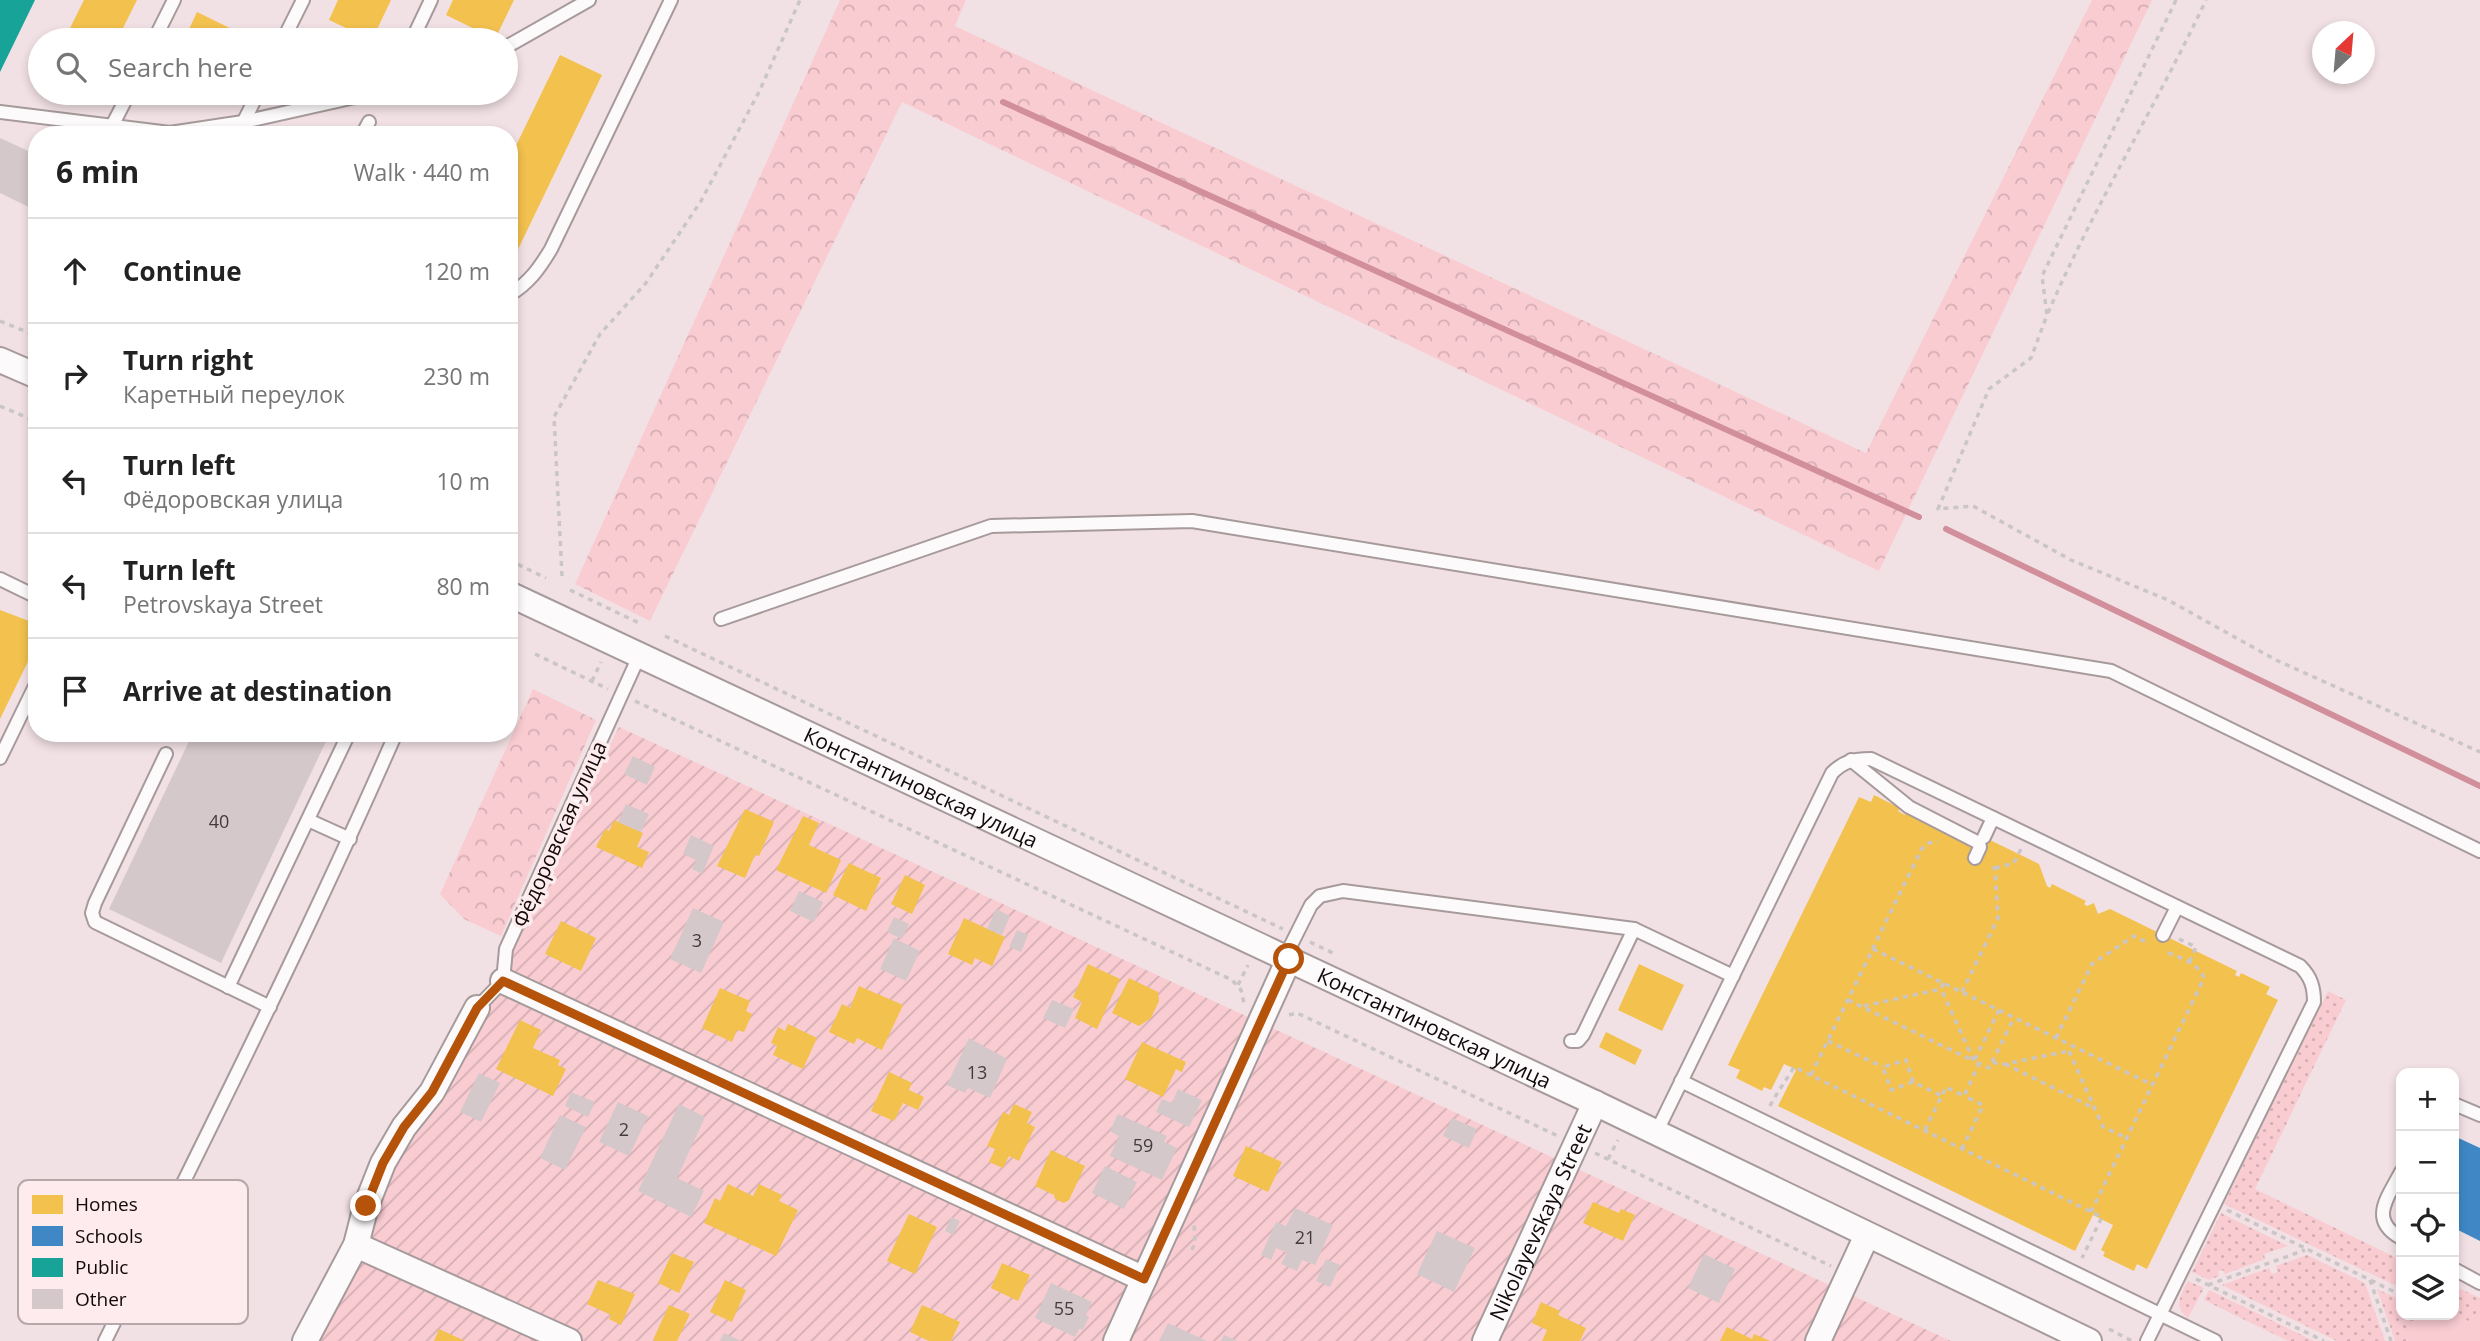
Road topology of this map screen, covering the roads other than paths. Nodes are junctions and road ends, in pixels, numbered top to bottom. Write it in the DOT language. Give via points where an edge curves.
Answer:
graph roads {
  1 [pos="174,0"];
  2 [pos="303,0"];
  3 [pos="431,0"];
  4 [pos="589,0"];
  5 [pos="671,0"];
  6 [pos="160,28"];
  7 [pos="290,28"];
  8 [pos="418,28"];
  9 [pos="518,40"];
  10 [pos="123,105"];
  11 [pos="252,105"];
  12 [pos="319,105"];
  13 [pos="0,112"];
  14 [pos="243,122"];
  15 [pos="369,122"];
  16 [pos="112,126"];
  17 [pos="216,126"];
  18 [pos="241,126"];
  19 [pos="367,126"];
  20 [pos="518,290"];
  21 [pos="0,359"];
  22 [pos="28,372"];
  23 [pos="0,579"];
  24 [pos="28,593"];
  25 [pos="518,598"];
  26 [pos="721,619"];
  27 [pos="640,654"];
  28 [pos="28,700"];
  29 [pos="345,742"];
  30 [pos="392,742"];
  31 [pos="166,754"];
  32 [pos="0,758"];
  33 [pos="1851,760"];
  34 [pos="1993,818"];
  35 [pos="308,820"];
  36 [pos="1984,837"];
  37 [pos="350,839"];
  38 [pos="2480,851"];
  39 [pos="1975,859"];
  40 [pos="2177,907"];
  41 [pos="1633,929"];
  42 [pos="2163,935"];
  43 [pos="1287,958"];
  44 [pos="1733,976"];
  45 [pos="503,981"];
  46 [pos="229,988"];
  47 [pos="270,1007"];
  48 [pos="477,1008"];
  49 [pos="1571,1041"];
  50 [pos="1681,1081"];
  51 [pos="1595,1103"];
  52 [pos="2459,1106"];
  53 [pos="2480,1115"];
  54 [pos="1656,1133"];
  55 [pos="185,1180"];
  56 [pos="2396,1182"];
  57 [pos="1867,1235"];
  58 [pos="2396,1235"];
  59 [pos="356,1245"];
  60 [pos="2459,1272"];
  61 [pos="1144,1279"];
  62 [pos="2480,1283"];
  63 [pos="2160,1314"];
  64 [pos="113,1324"];
  65 [pos="105,1341"];
  66 [pos="305,1341"];
  67 [pos="569,1341"];
  68 [pos="1116,1341"];
  69 [pos="1485,1341"];
  70 [pos="1818,1341"];
  71 [pos="2089,1341"];
  72 [pos="2147,1341"];
  73 [pos="2215,1341"];
  1 -- 6 [label="lane"];
  2 -- 7 [label="lane"];
  3 -- 8 [label="lane"];
  4 -- 9 [label="lane"];
  5 -- 20 [label="lane" via="551,248 537,272"];
  10 -- 16 [label="lane"];
  11 -- 14 [label="lane"];
  12 -- 14 [label="lane"];
  13 -- 16 [label="lane"];
  14 -- 17 [label="lane"];
  14 -- 18 [label="lane"];
  15 -- 19 [label="lane"];
  21 -- 22 [label="street"];
  23 -- 24 [label="lane"];
  25 -- 27 [label="street, Константиновская улица"];
  26 -- 38 [label="lane" via="990,526 1192,521 2111,671"];
  27 -- 43 [label="street, Константиновская улица"];
  27 -- 45 [label="lane, Фёдоровская улица" via="506,949"];
  28 -- 32 [label="lane"];
  29 -- 35 [label="lane"];
  30 -- 37 [label="lane"];
  31 -- 46 [label="lane" via="92,913 105,929"];
  33 -- 34 [label="lane" via="1871,759"];
  33 -- 39 [label="lane" via="1909,807 1976,840 1980,847"];
  33 -- 44 [label="lane" via="1832,773"];
  34 -- 36 [label="lane"];
  34 -- 40 [label="lane"];
  35 -- 37 [label="lane"];
  35 -- 46 [label="lane"];
  37 -- 47 [label="lane"];
  40 -- 42 [label="lane"];
  40 -- 63 [label="lane" via="2300,966 2309,974 2314,1002"];
  41 -- 43 [label="lane" via="1331,892 1311,905"];
  41 -- 44 [label="lane"];
  41 -- 49 [label="lane" via="1583,1035"];
  43 -- 51 [label="street, Константиновская улица"];
  43 -- 61 [label="street"];
  44 -- 50 [label="lane"];
  45 -- 48 [label="lane"];
  45 -- 61 [label="street"];
  46 -- 47 [label="lane"];
  47 -- 55 [label="lane"];
  48 -- 59 [label="street" via="432,1092 383,1163"];
  50 -- 54 [label="lane"];
  50 -- 63 [label="lane"];
  51 -- 54 [label="street, Константиновская улица"];
  51 -- 69 [label="street, Nikolayevskaya Street"];
  52 -- 53 [label="lane"];
  54 -- 57 [label="street, Константиновская улица"];
  56 -- 58 [label="lane" via="2382,1217"];
  57 -- 70 [label="street"];
  57 -- 71 [label="street, Константиновская улица"];
  59 -- 66 [label="street"];
  59 -- 67 [label="street"];
  60 -- 62 [label="lane"];
  61 -- 68 [label="street"];
  63 -- 72 [label="lane"];
  63 -- 73 [label="lane"];
  64 -- 65 [label="lane"];
}
